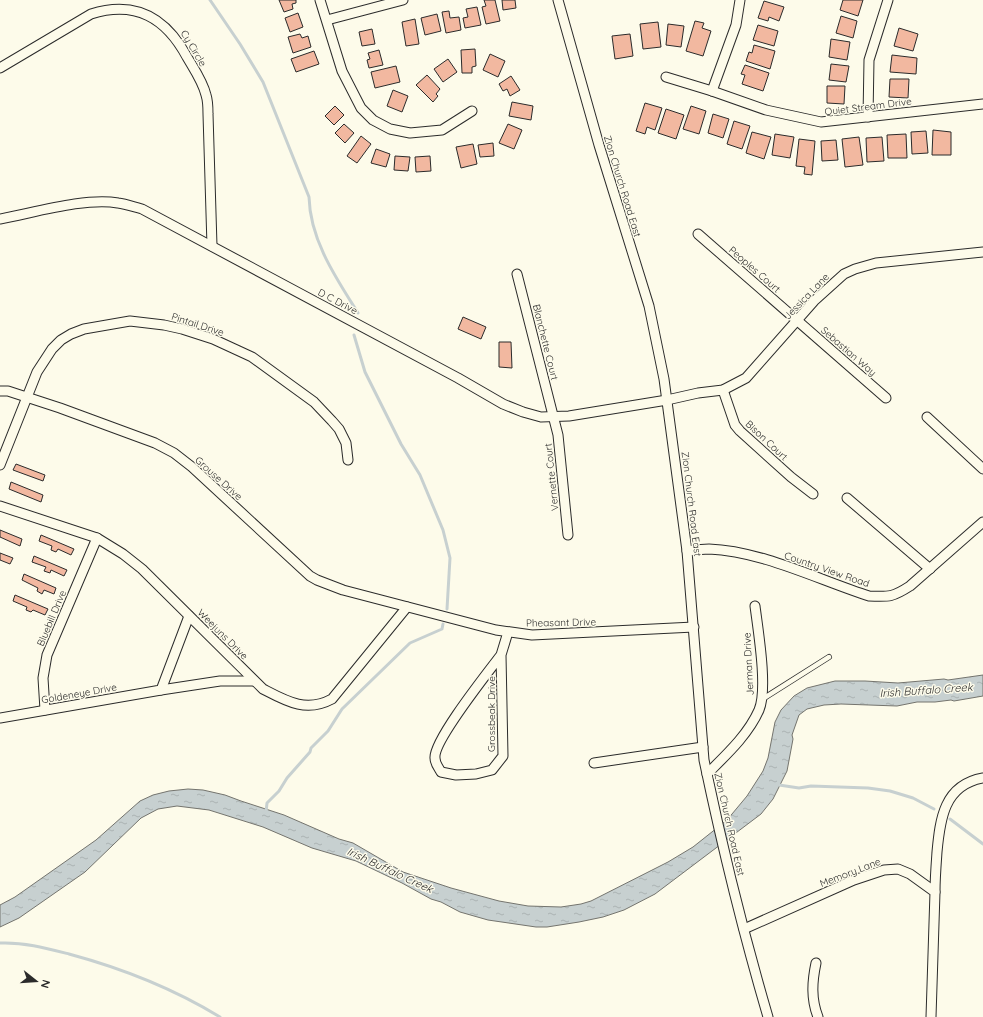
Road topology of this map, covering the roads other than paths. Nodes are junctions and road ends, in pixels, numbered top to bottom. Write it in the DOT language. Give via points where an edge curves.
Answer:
graph roads {
  1 [pos="320,0"];
  2 [pos="403,0"];
  3 [pos="558,0"];
  4 [pos="740,0"];
  5 [pos="888,0"];
  6 [pos="327,20"];
  7 [pos="0,68"];
  8 [pos="666,78"];
  9 [pos="712,91"];
  10 [pos="983,104"];
  11 [pos="472,112"];
  12 [pos="868,116"];
  13 [pos="0,219"];
  14 [pos="698,234"];
  15 [pos="212,246"];
  16 [pos="983,252"];
  17 [pos="517,274"];
  18 [pos="797,320"];
  19 [pos="723,390"];
  20 [pos="0,391"];
  21 [pos="27,397"];
  22 [pos="886,398"];
  23 [pos="667,400"];
  24 [pos="554,417"];
  25 [pos="927,417"];
  26 [pos="348,460"];
  27 [pos="0,465"];
  28 [pos="983,469"];
  29 [pos="813,494"];
  30 [pos="847,498"];
  31 [pos="0,506"];
  32 [pos="983,522"];
  33 [pos="568,535"];
  34 [pos="97,538"];
  35 [pos="688,551"];
  36 [pos="930,569"];
  37 [pos="755,606"];
  38 [pos="407,607"];
  39 [pos="189,616"];
  40 [pos="694,628"];
  41 [pos="508,632"];
  42 [pos="501,655"];
  43 [pos="829,657"];
  44 [pos="254,681"];
  45 [pos="161,690"];
  46 [pos="761,700"];
  47 [pos="45,710"];
  48 [pos="0,718"];
  49 [pos="703,747"];
  50 [pos="594,763"];
  51 [pos="707,774"];
  52 [pos="983,778"];
  53 [pos="935,892"];
  54 [pos="744,929"];
  55 [pos="816,963"];
  56 [pos="768,1017"];
  57 [pos="818,1017"];
  58 [pos="931,1017"];
  1 -- 6 [label="street"];
  2 -- 6 [label="street"];
  3 -- 23 [label="street, Zion Church Road East" via="599,145 649,306"];
  4 -- 9 [label="street" via="736,25"];
  5 -- 12 [label="street" via="869,60"];
  6 -- 11 [label="street" via="342,70 361,108 373,120 410,133 442,130"];
  7 -- 15 [label="street, Cy Circle" via="104,8 132,7 159,19 179,42 206,95"];
  8 -- 9 [label="street, Quiet Stream Drive"];
  9 -- 12 [label="street, Quiet Stream Drive" via="766,110 821,122"];
  10 -- 12 [label="street, Quiet Stream Drive"];
  13 -- 15 [label="street, D C Drive" via="75,204 117,202 152,213"];
  14 -- 18 [label="street, Peoples Court"];
  15 -- 24 [label="street, D C Drive" via="503,404 535,415"];
  16 -- 18 [label="street, Jessica Lane" via="876,263 855,268 844,274"];
  17 -- 24 [label="street, Blanchette Court"];
  18 -- 19 [label="street, Jessica Lane" via="746,378"];
  18 -- 22 [label="street, Sebastian Way"];
  19 -- 23 [label="street, Jessica Lane"];
  19 -- 29 [label="street, Bison Court" via="735,425 740,431"];
  20 -- 21 [label="street, Grouse Drive"];
  21 -- 26 [label="street, Pintail Drive" via="36,372 44,360 61,340 71,334 84,329 130,321 164,325 213,339 265,366 314,402 332,421 346,443"];
  21 -- 27 [label="street, Pintail Drive"];
  21 -- 38 [label="street, Grouse Drive" via="154,443 174,453 310,576 343,590"];
  23 -- 24 [label="street, D C Drive"];
  23 -- 35 [label="street, Zion Church Road East"];
  24 -- 33 [label="street, Vernette Court" via="561,458"];
  25 -- 28 [label="street"];
  30 -- 36 [label="street"];
  31 -- 34 [label="street, Weejuns Drive"];
  32 -- 36 [label="street, Country View Road"];
  34 -- 39 [label="street, Weejuns Drive" via="142,569"];
  34 -- 47 [label="street, Bluebill Drive" via="47,655 43,678"];
  35 -- 36 [label="street, Country View Road" via="716,550 753,556 869,596 889,597 899,594"];
  35 -- 40 [label="street, Zion Church Road East"];
  37 -- 46 [label="street, Jerman Drive"];
  38 -- 41 [label="street, Pheasant Drive"];
  38 -- 44 [label="street, Weejuns Drive" via="332,699 323,704 301,705 282,699"];
  39 -- 44 [label="street, Weejuns Drive"];
  39 -- 45 [label="street"];
  40 -- 41 [label="street, Pheasant Drive" via="532,635"];
  40 -- 49 [label="street, Zion Church Road East"];
  41 -- 42 [label="street, Grossbeak Drive"];
  42 -- 42 [label="street, Grossbeak Drive" via="503,756 492,770 456,776 442,772 434,757 439,745 466,700"];
  43 -- 46 [label="lane"];
  44 -- 45 [label="street, Goldeneye Drive" via="220,681"];
  45 -- 47 [label="street, Goldeneye Drive"];
  46 -- 51 [label="street, Jerman Drive" via="752,724"];
  47 -- 48 [label="street, Goldeneye Drive"];
  49 -- 50 [label="street"];
  49 -- 51 [label="street, Zion Church Road East"];
  51 -- 54 [label="street, Zion Church Road East"];
  52 -- 53 [label="street" via="960,787 947,804 939,828"];
  53 -- 54 [label="street, Memory Lane" via="910,874 898,869 884,870 854,880"];
  53 -- 58 [label="street"];
  54 -- 56 [label="street, Zion Church Road East"];
  55 -- 57 [label="street" via="813,994"];
}
